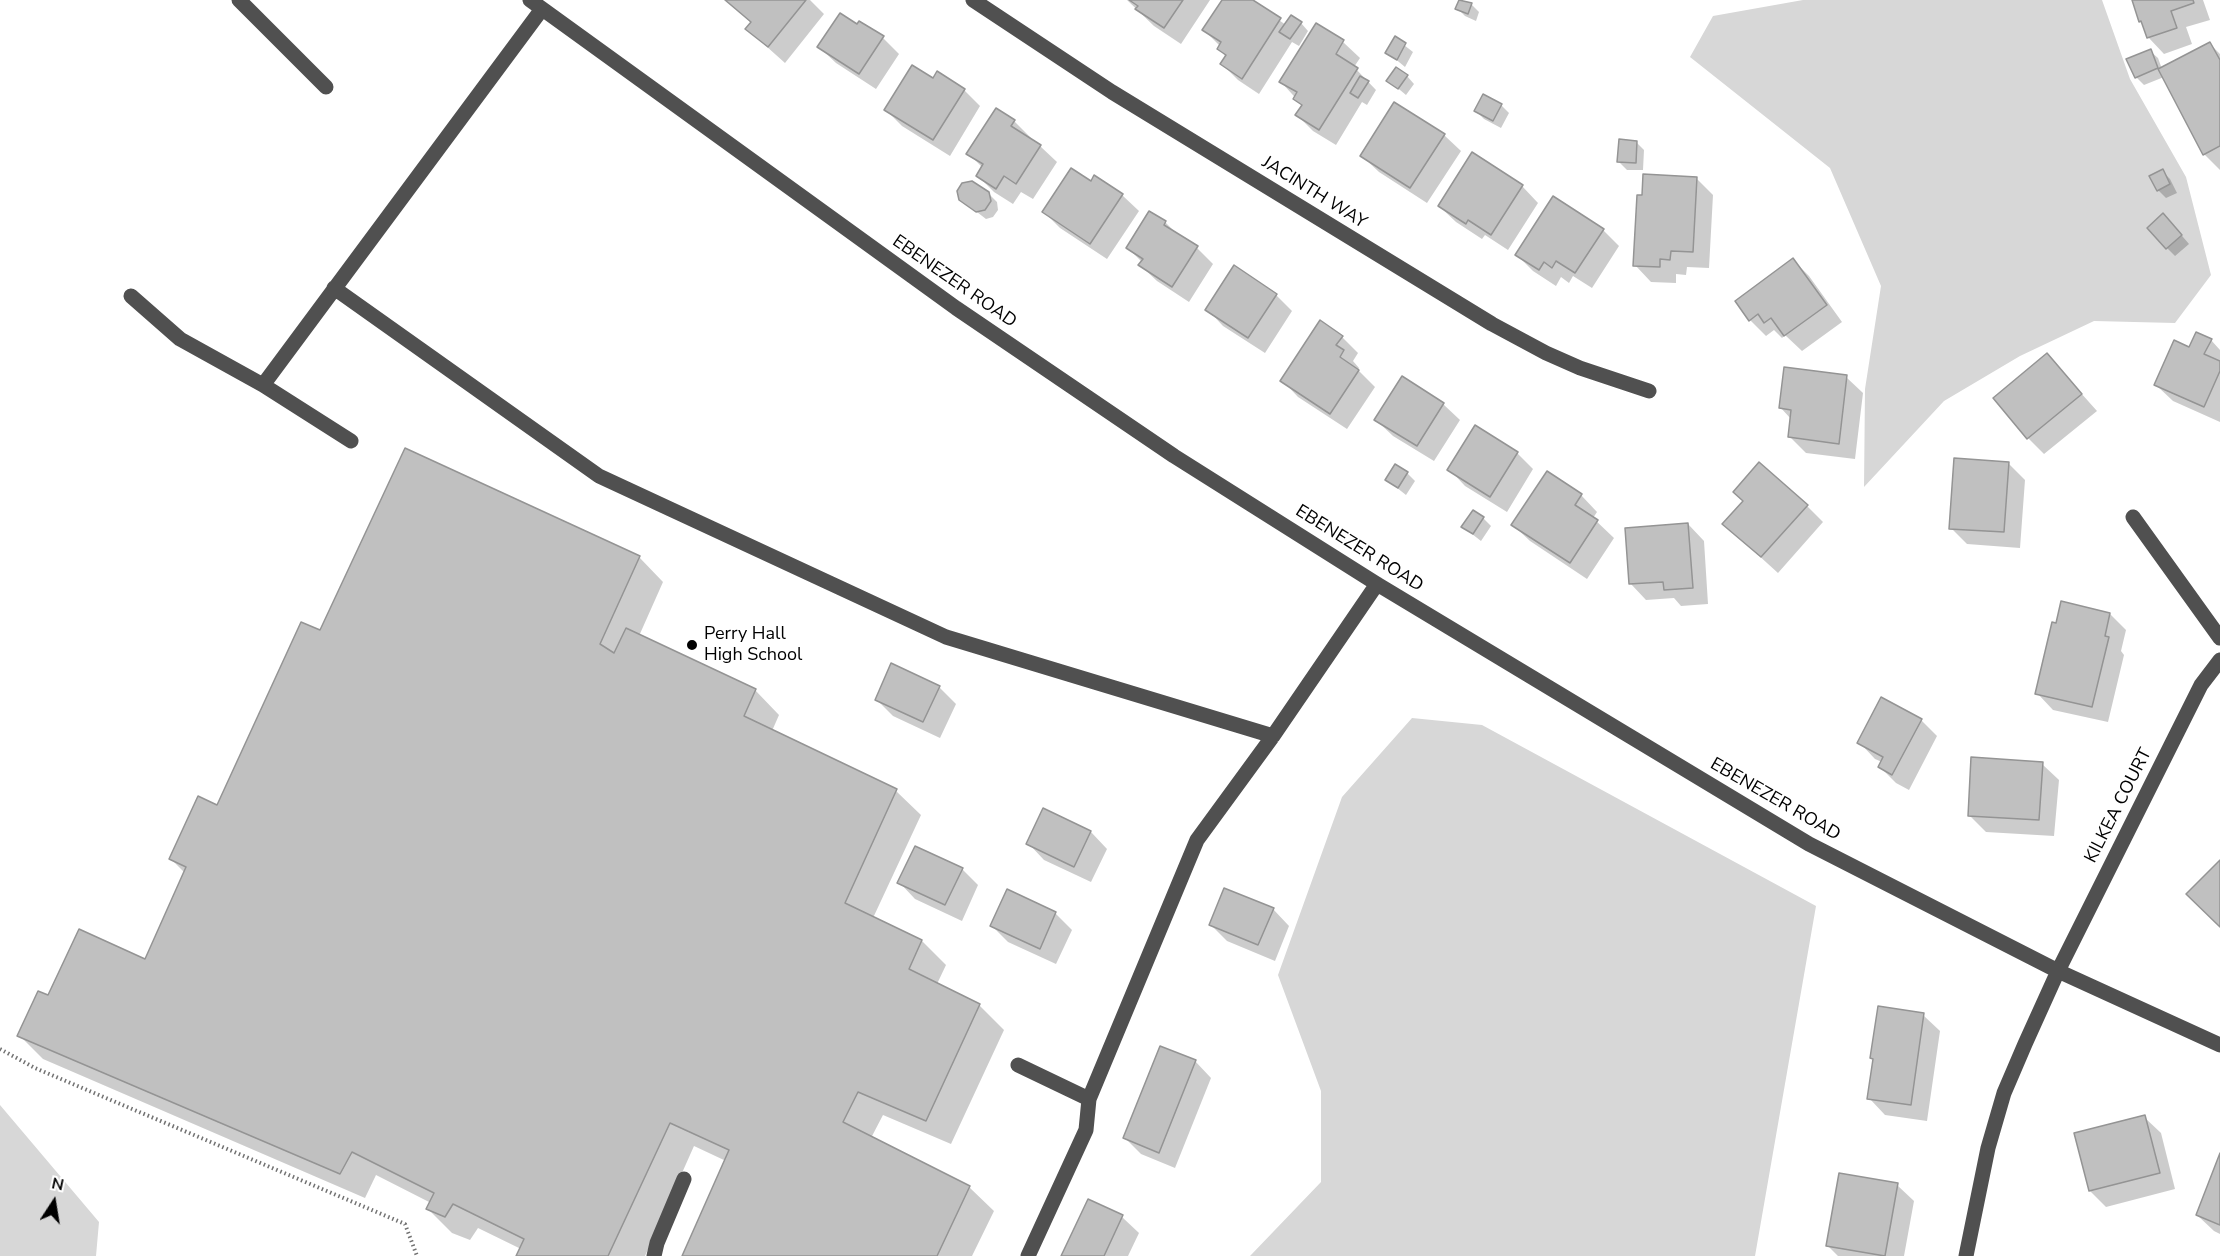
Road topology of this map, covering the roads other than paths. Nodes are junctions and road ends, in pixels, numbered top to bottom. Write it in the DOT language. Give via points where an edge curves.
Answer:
graph roads {
  1 [pos="239,0"];
  2 [pos="973,0"];
  3 [pos="536,5"];
  4 [pos="326,87"];
  5 [pos="334,288"];
  6 [pos="131,296"];
  7 [pos="263,385"];
  8 [pos="1649,391"];
  9 [pos="351,441"];
  10 [pos="2133,517"];
  11 [pos="1377,584"];
  12 [pos="2220,638"];
  13 [pos="2220,660"];
  14 [pos="1273,736"];
  15 [pos="2058,971"];
  16 [pos="2220,1045"];
  17 [pos="1018,1065"];
  18 [pos="1089,1099"];
  19 [pos="684,1179"];
  20 [pos="654,1256"];
  21 [pos="1028,1256"];
  22 [pos="1966,1256"];
  1 -- 4 [label="street"];
  2 -- 8 [label="street, JACINTH WAY" via="1112,92 1492,324 1580,368"];
  3 -- 5 [label="street"];
  3 -- 11 [label="street, EBENEZER ROAD" via="956,308 1174,456"];
  5 -- 7 [label="street"];
  5 -- 14 [label="street" via="599,476 946,637"];
  6 -- 7 [label="street" via="180,339"];
  7 -- 9 [label="street"];
  10 -- 12 [label="street"];
  11 -- 14 [label="street"];
  11 -- 15 [label="street, EBENEZER ROAD" via="1809,844"];
  13 -- 15 [label="street, KILKEA COURT" via="2201,685"];
  14 -- 18 [label="street" via="1197,840"];
  15 -- 16 [label="street, EBENEZER ROAD"];
  15 -- 22 [label="street, KILKEA COURT" via="2004,1094 1988,1148"];
  17 -- 18 [label="street"];
  18 -- 21 [label="street" via="1086,1130"];
  19 -- 20 [label="street"];
}
